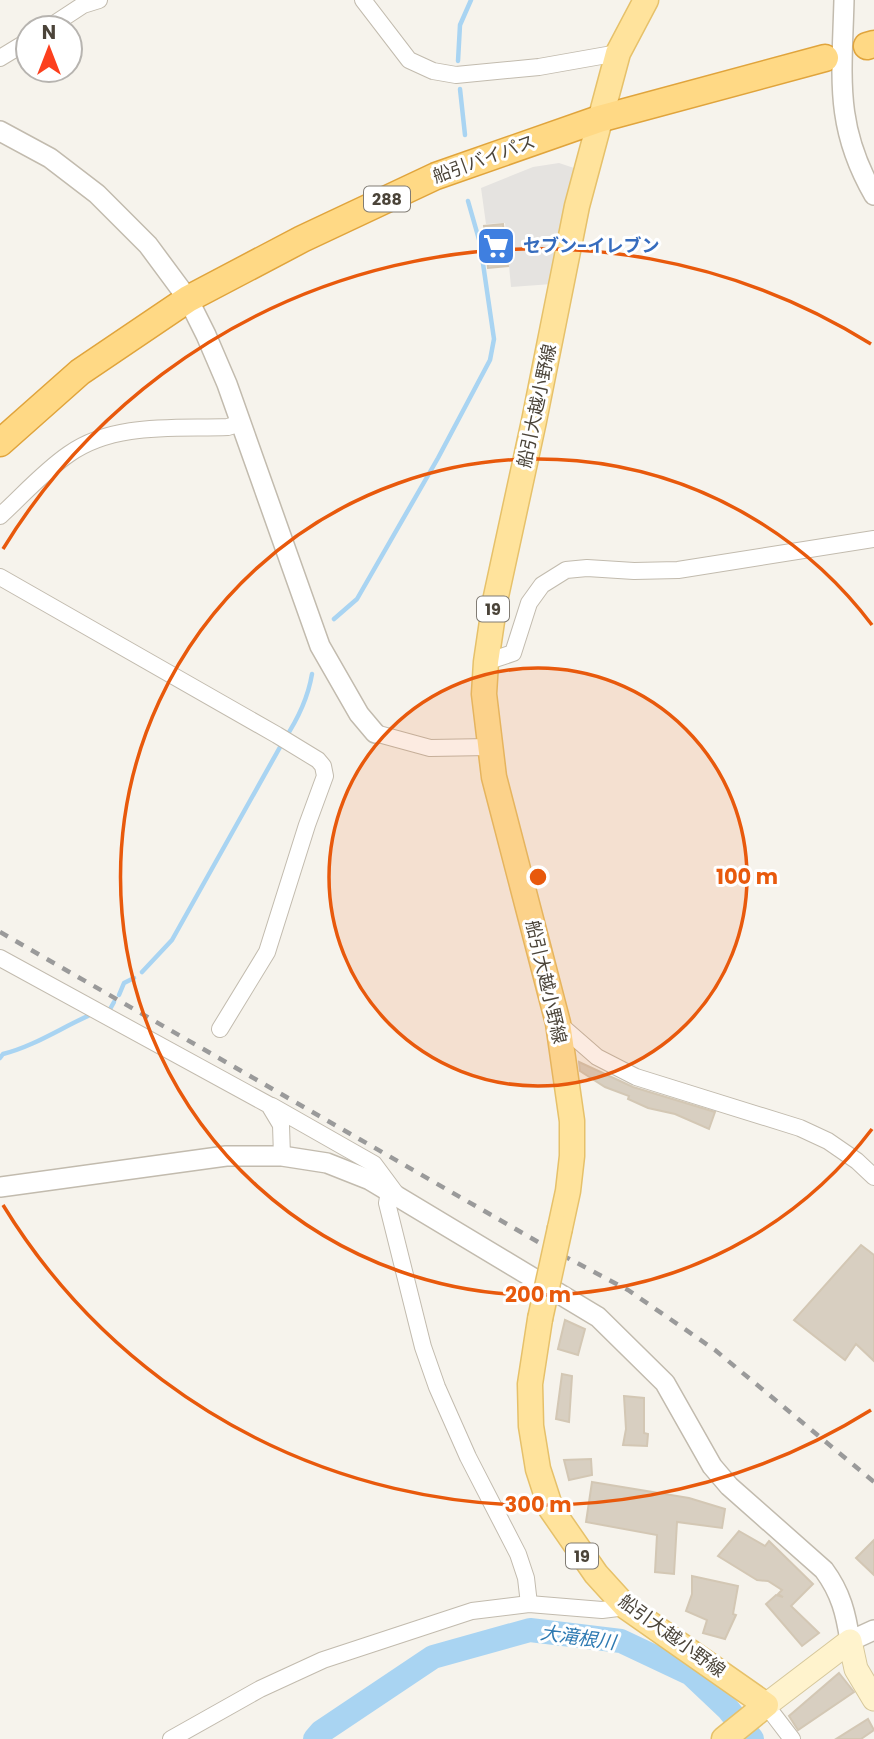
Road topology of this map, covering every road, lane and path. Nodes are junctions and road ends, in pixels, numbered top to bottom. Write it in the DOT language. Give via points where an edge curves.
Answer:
graph roads {
  1 [pos="99,0"];
  2 [pos="363,0"];
  3 [pos="646,0"];
  4 [pos="844,0"];
  5 [pos="69,14"];
  6 [pos="618,53"];
  7 [pos="825,58"];
  8 [pos="599,119"];
  9 [pos="0,131"];
  10 [pos="874,195"];
  11 [pos="188,299"];
  12 [pos="241,423"];
  13 [pos="0,443"];
  14 [pos="0,516"];
  15 [pos="874,539"];
  16 [pos="0,577"];
  17 [pos="486,662"];
  18 [pos="375,733"];
  19 [pos="489,747"];
  20 [pos="0,958"];
  21 [pos="558,1023"];
  22 [pos="220,1029"];
  23 [pos="270,1105"];
  24 [pos="282,1156"];
  25 [pos="874,1177"];
  26 [pos="0,1187"];
  27 [pos="394,1195"];
  28 [pos="529,1604"];
  29 [pos="626,1607"];
  30 [pos="874,1630"];
  31 [pos="850,1641"];
  32 [pos="874,1699"];
  33 [pos="762,1709"];
  34 [pos="172,1739"];
  35 [pos="724,1739"];
  36 [pos="792,1739"];
  1 -- 5 [label="street"];
  2 -- 6 [label="street" via="409,60 433,71 470,74"];
  3 -- 6 [label="main road, 船引大越小野線 / 19"];
  4 -- 10 [label="street" via="843,113 860,171"];
  6 -- 8 [label="main road, 船引大越小野線 / 19"];
  7 -- 8 [label="highway, 船引バイパス / 288"];
  8 -- 11 [label="highway, 船引バイパス / 288" via="436,176"];
  8 -- 17 [label="main road, 船引大越小野線 / 19" via="577,206"];
  9 -- 11 [label="street" via="50,158 97,194 148,244"];
  11 -- 12 [label="street"];
  11 -- 13 [label="highway, 船引バイパス / 288" via="80,372"];
  12 -- 14 [label="street" via="228,428 132,430 96,440 69,454"];
  12 -- 18 [label="street" via="320,646"];
  15 -- 17 [label="street" via="678,570 566,570 542,585 529,603 513,653"];
  16 -- 22 [label="street" via="277,735 323,766 325,776 267,953"];
  17 -- 19 [label="main road, 船引大越小野線 / 19"];
  18 -- 19 [label="street" via="430,748"];
  19 -- 21 [label="main road, 船引大越小野線 / 19"];
  20 -- 23 [label="street"];
  21 -- 25 [label="street" via="597,1057 636,1077 800,1128 828,1141"];
  21 -- 29 [label="main road, 船引大越小野線 / 19, bridge" via="572,1132 568,1191 530,1384 531,1426 551,1509 596,1574"];
  23 -- 24 [label="street" via="281,1125"];
  23 -- 27 [label="street" via="374,1164"];
  24 -- 26 [label="street" via="226,1156"];
  24 -- 27 [label="street" via="327,1163"];
  27 -- 28 [label="street" via="387,1203 437,1387 518,1554"];
  27 -- 31 [label="street" via="598,1317 627,1345 665,1383 712,1466 729,1486 824,1570 845,1608"];
  28 -- 29 [label="street" via="602,1610"];
  28 -- 34 [label="street" via="472,1611 323,1660 260,1689"];
  29 -- 33 [label="main road, 船引大越小野線 / 19"];
  30 -- 31 [label="street"];
  31 -- 32 [label="main road" via="856,1669"];
  31 -- 33 [label="main road"];
  33 -- 35 [label="main road"];
  33 -- 36 [label="street"];
}
